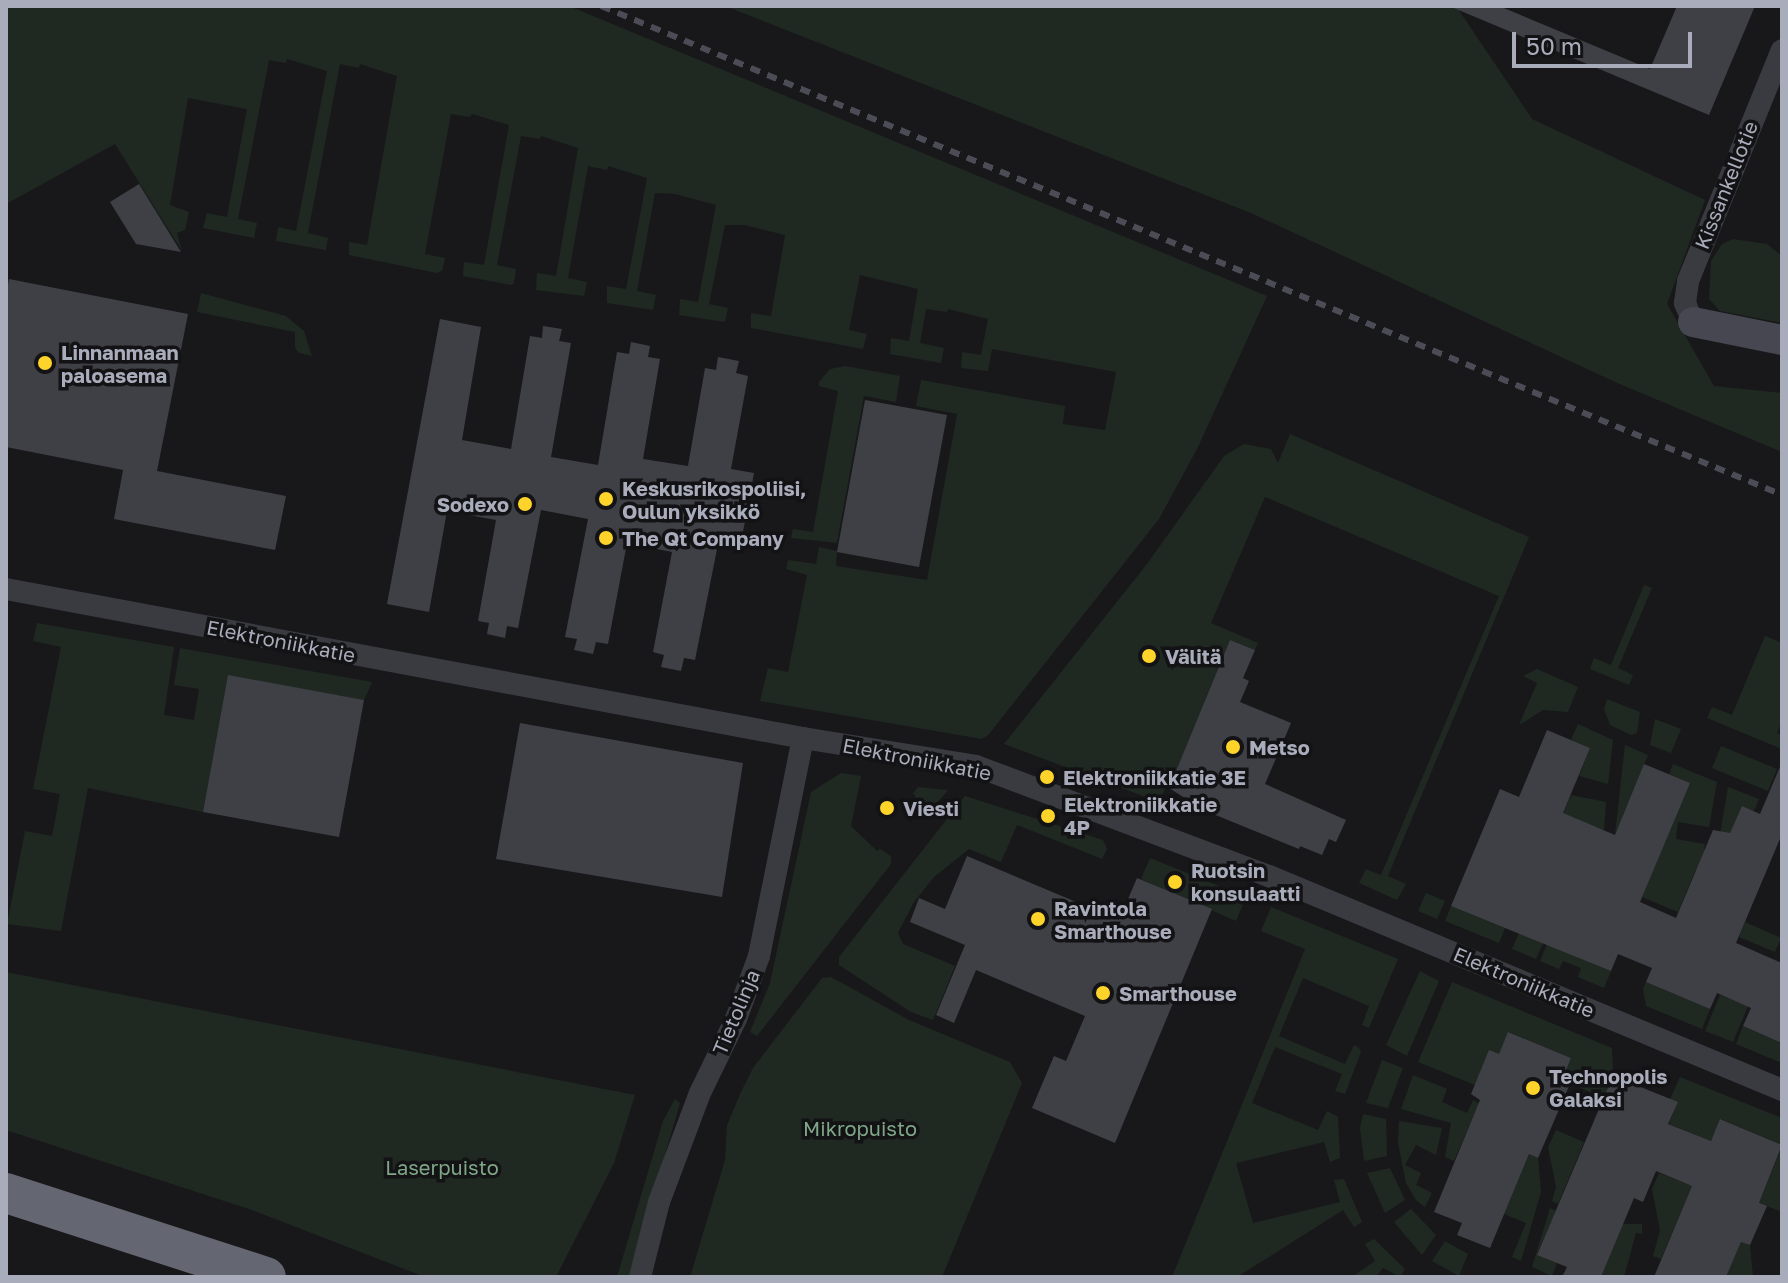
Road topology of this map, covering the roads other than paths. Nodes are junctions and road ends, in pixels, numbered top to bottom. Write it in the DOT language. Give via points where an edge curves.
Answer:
graph roads {
  1 [pos="1782,50"];
  2 [pos="1693,322"];
  3 [pos="1782,340"];
  4 [pos="6,589"];
  5 [pos="803,738"];
  6 [pos="1782,1090"];
  7 [pos="6,1193"];
  8 [pos="266,1277"];
  9 [pos="640,1277"];
  1 -- 2 [label="street, Kissankellotie" via="1688,281 1685,303"];
  2 -- 3 [label="street"];
  4 -- 5 [label="street, Elektroniikkatie"];
  5 -- 6 [label="street, Elektroniikkatie" via="976,766 1269,876"];
  5 -- 9 [label="street, Tietolinja" via="759,956 659,1202"];
  7 -- 8 [label="highway"];
}
